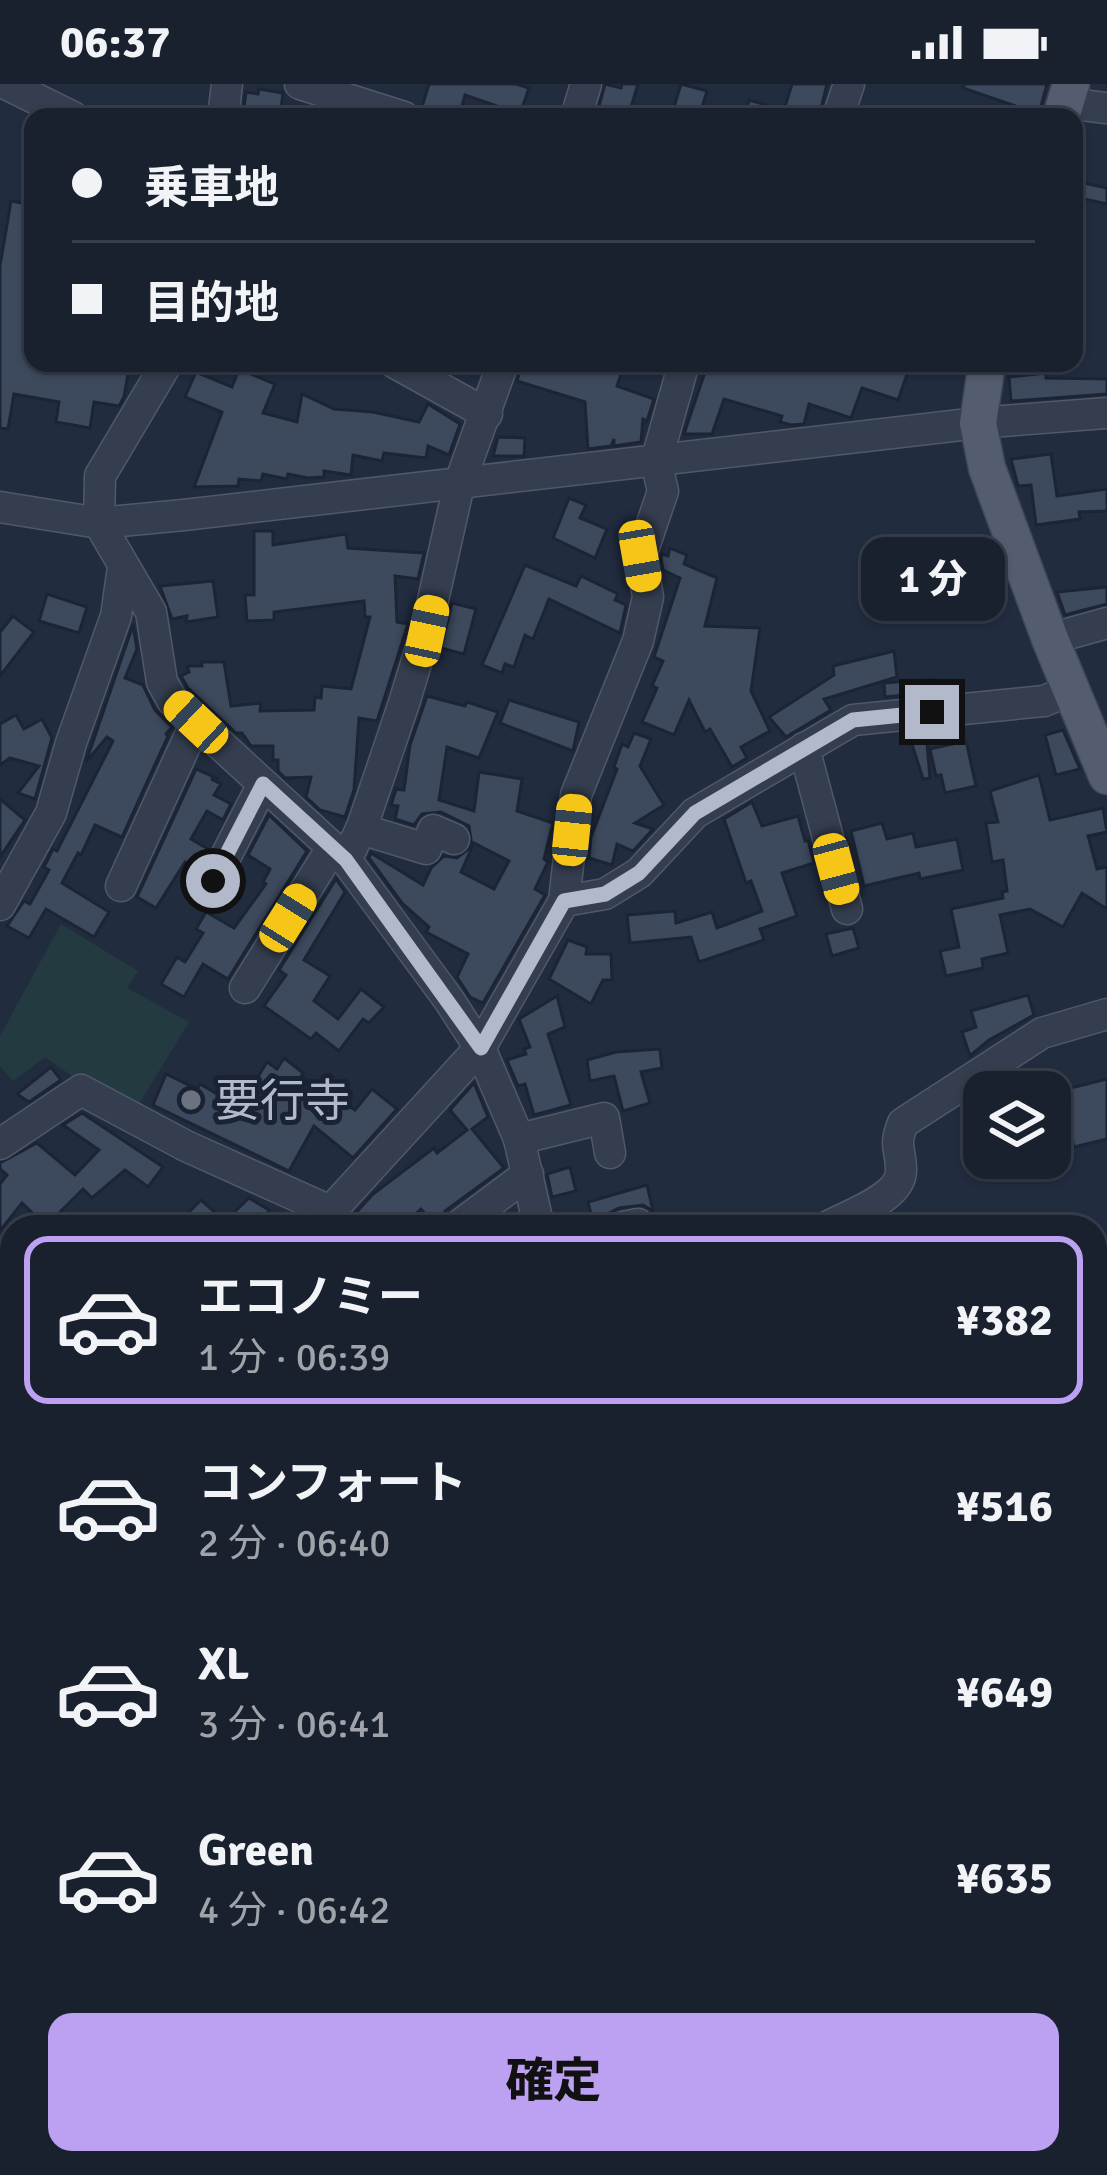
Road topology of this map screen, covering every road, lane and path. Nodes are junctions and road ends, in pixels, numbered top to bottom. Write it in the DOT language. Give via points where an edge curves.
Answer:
graph roads {
  1 [pos="6,84"];
  2 [pos="300,84"];
  3 [pos="1066,101"];
  4 [pos="55,108"];
  5 [pos="376,108"];
  6 [pos="1107,108"];
  7 [pos="162,372"];
  8 [pos="411,372"];
  9 [pos="500,372"];
  10 [pos="681,372"];
  11 [pos="986,372"];
  12 [pos="1107,413"];
  13 [pos="487,414"];
  14 [pos="978,423"];
  15 [pos="656,461"];
  16 [pos="460,484"];
  17 [pos="0,507"];
  18 [pos="99,523"];
  19 [pos="123,567"];
  20 [pos="1107,623"];
  21 [pos="1050,639"];
  22 [pos="1072,690"];
  23 [pos="196,722"];
  24 [pos="804,748"];
  25 [pos="1107,776"];
  26 [pos="263,784"];
  27 [pos="361,829"];
  28 [pos="454,838"];
  29 [pos="339,854"];
  30 [pos="213,881"];
  31 [pos="121,886"];
  32 [pos="564,901"];
  33 [pos="0,905"];
  34 [pos="847,909"];
  35 [pos="245,988"];
  36 [pos="1107,1014"];
  37 [pos="481,1048"];
  38 [pos="519,1139"];
  39 [pos="0,1144"];
  40 [pos="610,1153"];
  41 [pos="527,1174"];
  42 [pos="315,1215"];
  43 [pos="326,1215"];
  44 [pos="474,1215"];
  45 [pos="536,1215"];
  46 [pos="849,1215"];
  1 -- 4 [label="street"];
  2 -- 5 [label="street"];
  3 -- 6 [label="street"];
  7 -- 18 [label="street" via="100,476"];
  8 -- 13 [label="street"];
  9 -- 13 [label="street"];
  10 -- 15 [label="street"];
  11 -- 14 [label="main road"];
  12 -- 14 [label="street"];
  13 -- 16 [label="street"];
  14 -- 15 [label="street"];
  14 -- 21 [label="main road"];
  15 -- 16 [label="street"];
  15 -- 32 [label="street" via="663,491 640,556 648,597 576,795"];
  16 -- 18 [label="street"];
  16 -- 27 [label="street" via="427,631"];
  17 -- 18 [label="street"];
  18 -- 19 [label="street"];
  19 -- 23 [label="street" via="151,612 162,682"];
  19 -- 33 [label="street" via="116,616 51,813"];
  20 -- 21 [label="street"];
  21 -- 22 [label="main road"];
  22 -- 24 [label="street" via="1044,701 853,720"];
  22 -- 25 [label="main road"];
  23 -- 26 [label="street"];
  23 -- 31 [label="street"];
  24 -- 32 [label="street" via="695,813 639,873 605,894"];
  24 -- 34 [label="street"];
  26 -- 29 [label="street"];
  26 -- 30 [label="street"];
  27 -- 28 [label="street" via="427,849 433,830"];
  27 -- 29 [label="street"];
  29 -- 35 [label="street"];
  29 -- 37 [label="street"];
  32 -- 37 [label="street"];
  36 -- 46 [label="street" via="1042,1033 903,1123 896,1189"];
  37 -- 38 [label="street"];
  37 -- 43 [label="street"];
  38 -- 40 [label="street" via="604,1118"];
  38 -- 41 [label="street"];
  39 -- 42 [label="street" via="81,1090"];
  41 -- 44 [label="street"];
  41 -- 45 [label="street"];
}
